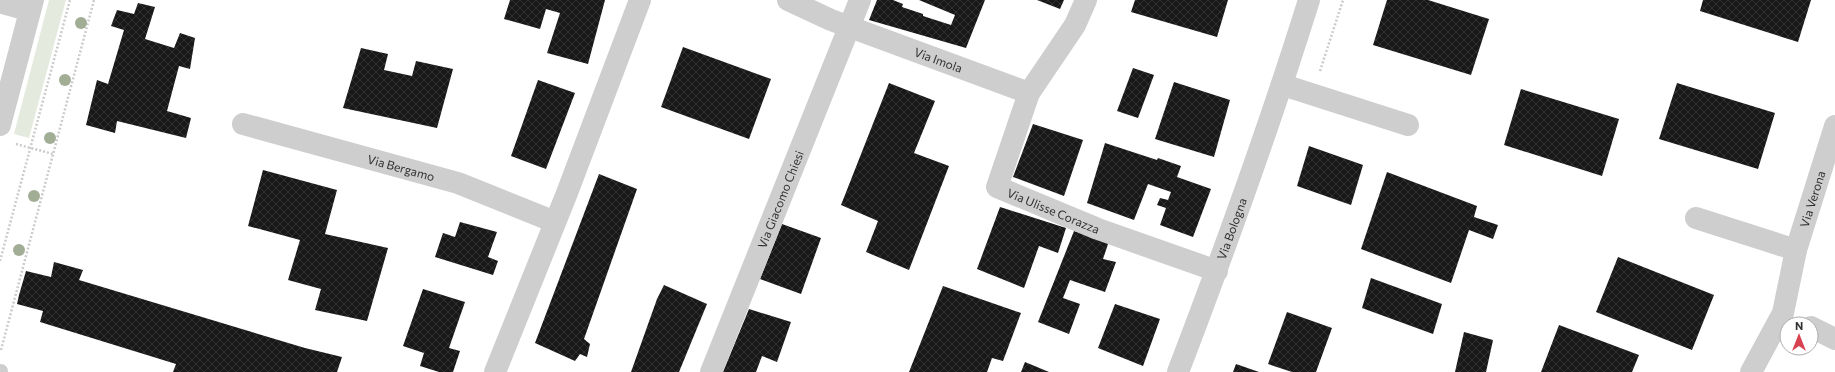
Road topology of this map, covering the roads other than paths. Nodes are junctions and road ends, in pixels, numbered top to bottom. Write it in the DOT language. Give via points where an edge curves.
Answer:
graph roads {
  1 [pos="640,0"];
  2 [pos="788,0"];
  3 [pos="860,0"];
  4 [pos="1086,0"];
  5 [pos="1309,0"];
  6 [pos="0,3"];
  7 [pos="32,6"];
  8 [pos="849,26"];
  9 [pos="1282,85"];
  10 [pos="1029,93"];
  11 [pos="243,124"];
  12 [pos="1408,125"];
  13 [pos="1835,126"];
  14 [pos="6,134"];
  15 [pos="1696,218"];
  16 [pos="556,222"];
  17 [pos="1796,250"];
  18 [pos="1217,270"];
  19 [pos="1783,313"];
  20 [pos="1789,316"];
  21 [pos="1819,331"];
  22 [pos="1835,339"];
  23 [pos="495,372"];
  24 [pos="711,372"];
  25 [pos="1178,372"];
  26 [pos="1752,372"];
  1 -- 16 [label="street"];
  2 -- 8 [label="street, Via Imola"];
  3 -- 8 [label="street, Via Giacomo Chiesi"];
  4 -- 10 [label="street, Via Ulisse Corazza" via="1075,25"];
  5 -- 9 [label="street, Via Bologna"];
  6 -- 7 [label="street"];
  7 -- 14 [label="street"];
  8 -- 10 [label="street, Via Imola"];
  8 -- 24 [label="street, Via Giacomo Chiesi"];
  9 -- 12 [label="street"];
  9 -- 18 [label="street, Via Bologna"];
  10 -- 18 [label="street, Via Ulisse Corazza" via="997,187 1098,229"];
  11 -- 16 [label="street, Via Bergamo" via="458,183"];
  13 -- 17 [label="street, Via Verona"];
  15 -- 17 [label="street"];
  16 -- 23 [label="street"];
  17 -- 19 [label="street, Via Verona"];
  18 -- 25 [label="street, Via Bologna"];
  19 -- 20 [label="street"];
  19 -- 26 [label="street, Via Verona"];
  21 -- 22 [label="street"];
}
